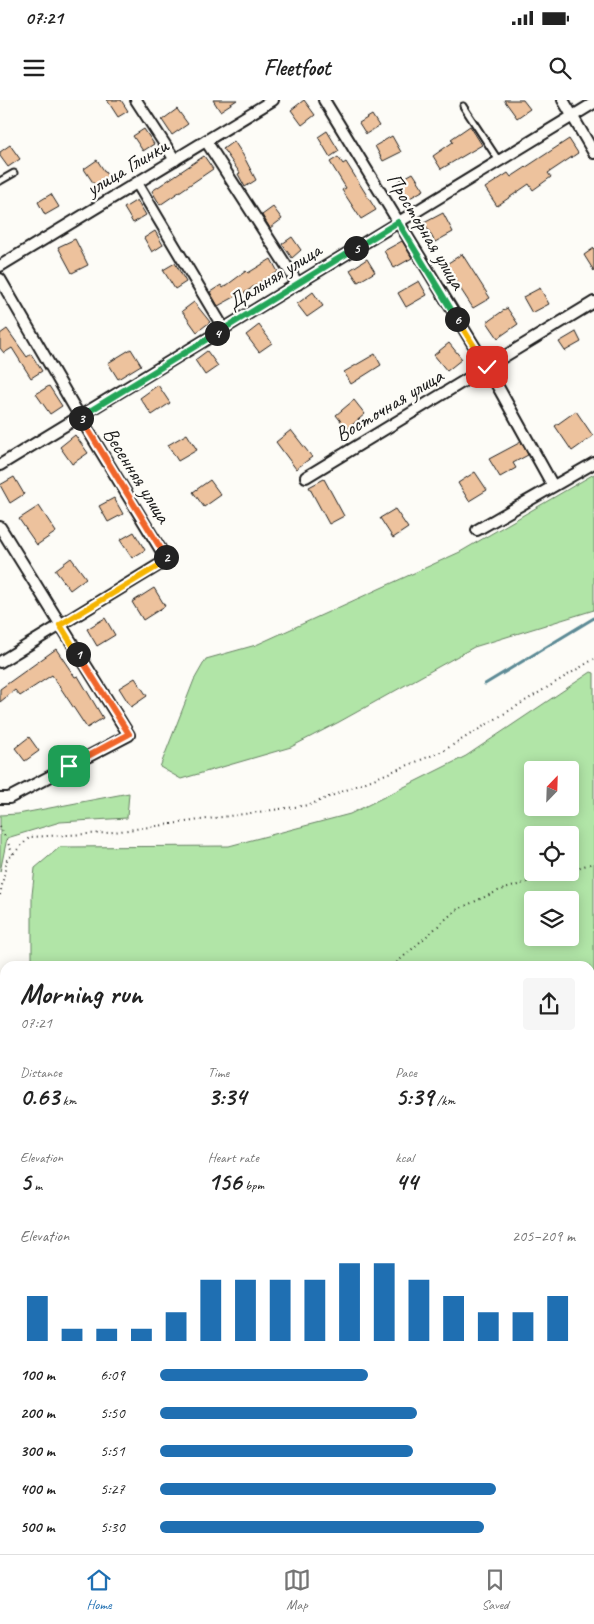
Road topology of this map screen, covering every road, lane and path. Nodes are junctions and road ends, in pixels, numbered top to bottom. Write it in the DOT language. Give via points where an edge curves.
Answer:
graph roads {
  1 [pos="136,100"];
  2 [pos="273,100"];
  3 [pos="324,100"];
  4 [pos="562,100"];
  5 [pos="594,103"];
  6 [pos="464,106"];
  7 [pos="572,117"];
  8 [pos="206,141"];
  9 [pos="594,153"];
  10 [pos="175,160"];
  11 [pos="499,161"];
  12 [pos="14,173"];
  13 [pos="0,182"];
  14 [pos="137,183"];
  15 [pos="398,222"];
  16 [pos="0,266"];
  17 [pos="0,279"];
  18 [pos="298,284"];
  19 [pos="594,302"];
  20 [pos="224,329"];
  21 [pos="487,367"];
  22 [pos="80,417"];
  23 [pos="594,462"];
  24 [pos="0,466"];
  25 [pos="306,477"];
  26 [pos="553,486"];
  27 [pos="0,527"];
  28 [pos="477,530"];
  29 [pos="60,625"];
  30 [pos="594,659"];
  31 [pos="0,662"];
  32 [pos="0,798"];
  33 [pos="0,826"];
  34 [pos="13,854"];
  35 [pos="594,863"];
  36 [pos="579,867"];
  37 [pos="531,881"];
  38 [pos="0,895"];
  39 [pos="399,961"];
  1 -- 10 [label="street"];
  2 -- 8 [label="street, улица Глинки"];
  3 -- 15 [label="street, Просторная улица"];
  4 -- 7 [label="street"];
  5 -- 7 [label="street, Дальняя улица"];
  6 -- 11 [label="lane"];
  7 -- 9 [label="street"];
  7 -- 11 [label="street, Дальняя улица"];
  8 -- 10 [label="street, улица Глинки"];
  8 -- 18 [label="street"];
  10 -- 14 [label="street, улица Глинки"];
  11 -- 15 [label="street, Дальняя улица"];
  12 -- 13 [label="lane"];
  14 -- 16 [label="street, улица Глинки"];
  14 -- 20 [label="street"];
  15 -- 18 [label="street, Дальняя улица"];
  15 -- 21 [label="street, Просторная улица"];
  17 -- 22 [label="street, Весенняя улица"];
  18 -- 20 [label="street, Дальняя улица"];
  19 -- 21 [label="street, Восточная улица"];
  20 -- 22 [label="street, Дальняя улица"];
  21 -- 25 [label="street, Восточная улица"];
  21 -- 26 [label="street, Просторная улица"];
  22 -- 24 [label="street, Дальняя улица"];
  22 -- 29 [label="street, Весенняя улица" via="168,560"];
  23 -- 26 [label="street"];
  26 -- 28 [label="street"];
  27 -- 29 [label="street"];
  29 -- 31 [label="street"];
  29 -- 32 [label="street" via="129,734 9,798"];
  30 -- 34 [label="path" via="443,751 309,805 106,833 30,837"];
  33 -- 34 [label="path"];
  34 -- 38 [label="path" via="7,860"];
  35 -- 36 [label="path"];
  37 -- 39 [label="path" via="456,910"];
}
